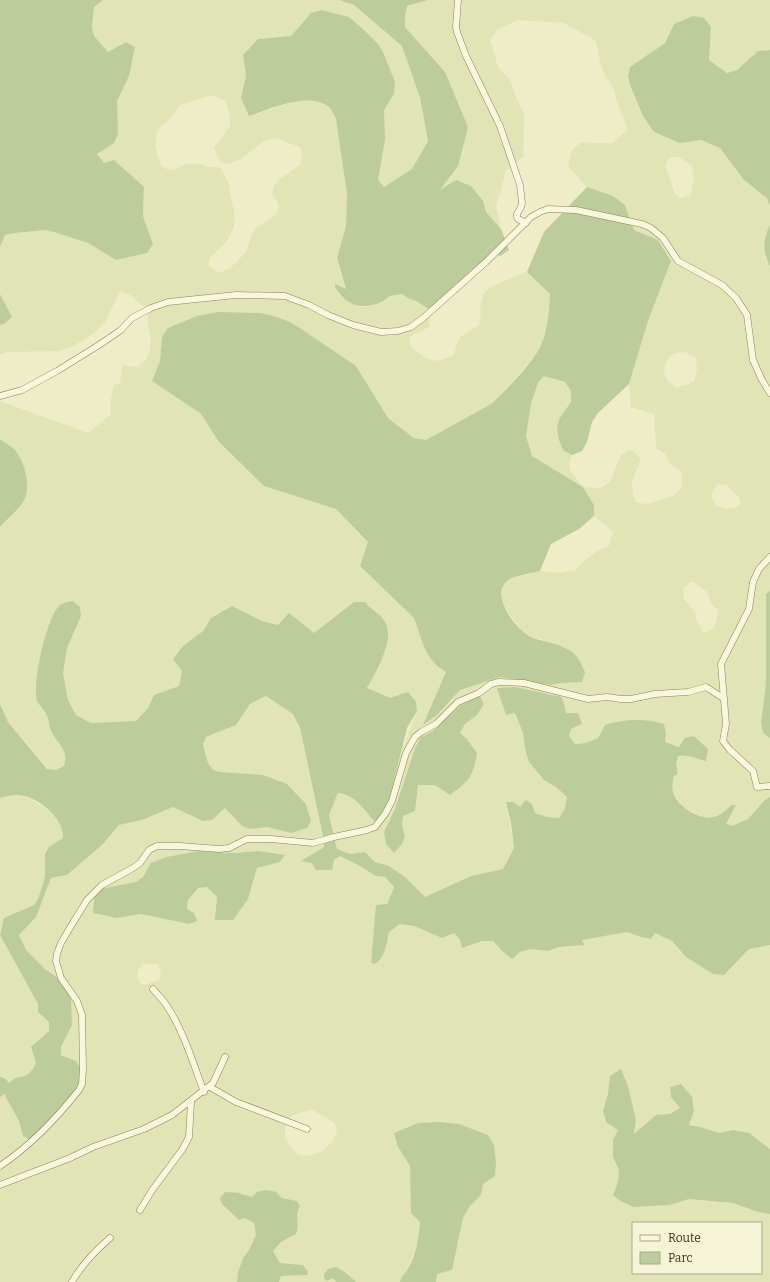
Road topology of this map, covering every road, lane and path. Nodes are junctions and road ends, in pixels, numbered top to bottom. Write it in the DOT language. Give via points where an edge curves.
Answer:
graph roads {
  1 [pos="458,0"];
  2 [pos="526,223"];
  3 [pos="770,393"];
  4 [pos="0,396"];
  5 [pos="770,557"];
  6 [pos="723,698"];
  7 [pos="770,786"];
  8 [pos="153,989"];
  9 [pos="224,1057"];
  10 [pos="210,1087"];
  11 [pos="204,1092"];
  12 [pos="191,1102"];
  13 [pos="307,1129"];
  14 [pos="0,1166"];
  15 [pos="0,1185"];
  16 [pos="140,1210"];
  17 [pos="110,1238"];
  18 [pos="72,1282"];
  1 -- 2 [label="street" via="457,32 500,126 520,185 522,203 517,217"];
  2 -- 3 [label="street" via="540,212 559,209 576,210 651,228 663,238 678,261 722,285 736,298 747,315 753,360"];
  2 -- 4 [label="street" via="422,320 411,327 398,331 368,330 343,322 294,299 276,296 236,295 168,302 132,318 121,330 100,345 57,371 22,390"];
  5 -- 6 [label="street" via="759,569 753,582 749,608 721,664"];
  6 -- 7 [label="street" via="726,724 723,741 753,771 757,786"];
  6 -- 14 [label="street" via="706,687 688,692 621,699 588,698 524,684 491,684 479,693 458,702 436,724 415,737 406,753 392,801 375,827 313,843 247,839 229,848 157,846 149,850 140,863 94,892 60,943 57,967 61,978 77,1001 82,1015 82,1084 48,1126"];
  8 -- 11 [label="street" via="178,1027"];
  9 -- 10 [label="street"];
  10 -- 11 [label="street"];
  10 -- 13 [label="street" via="236,1102"];
  11 -- 12 [label="street"];
  12 -- 15 [label="street" via="144,1129"];
  12 -- 16 [label="street" via="189,1136"];
  17 -- 18 [label="street" via="92,1254"];
}
